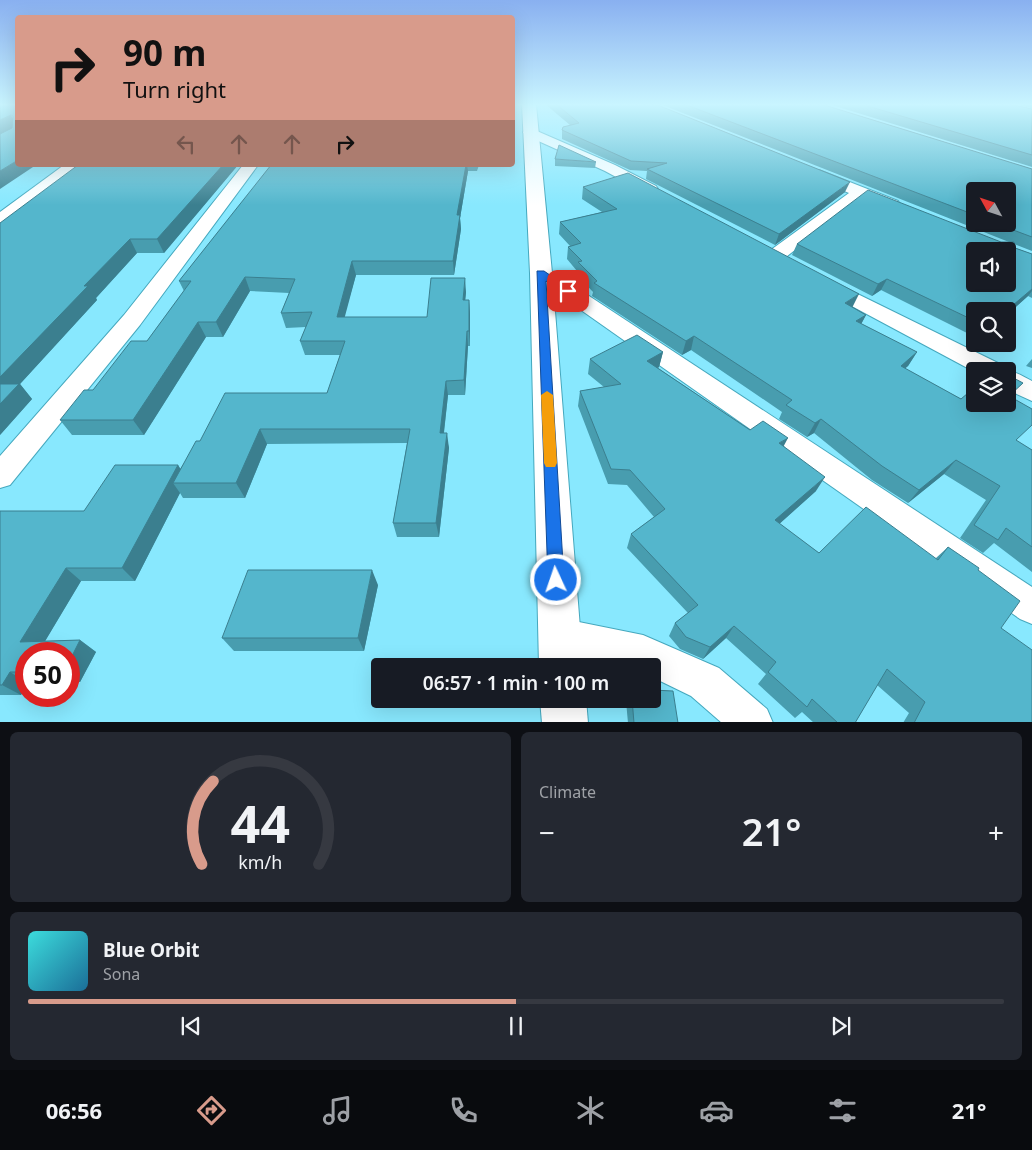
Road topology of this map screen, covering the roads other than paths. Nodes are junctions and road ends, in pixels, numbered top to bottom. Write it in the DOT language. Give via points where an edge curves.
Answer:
graph roads {
  1 [pos="530,138"];
  2 [pos="543,138"];
  3 [pos="71,167"];
  4 [pos="249,167"];
  5 [pos="806,170"];
  6 [pos="860,192"];
  7 [pos="662,196"];
  8 [pos="906,210"];
  9 [pos="0,220"];
  10 [pos="758,247"];
  11 [pos="792,265"];
  12 [pos="541,273"];
  13 [pos="975,362"];
  14 [pos="1016,383"];
  15 [pos="1032,392"];
  16 [pos="0,476"];
  17 [pos="1032,607"];
  18 [pos="560,651"];
  19 [pos="564,708"];
  20 [pos="565,722"];
  21 [pos="753,722"];
  1 -- 12 [label="main road"];
  2 -- 7 [label="street"];
  3 -- 9 [label="street"];
  4 -- 16 [label="street" via="132,320"];
  5 -- 6 [label="street"];
  6 -- 8 [label="street"];
  6 -- 11 [label="street"];
  10 -- 11 [label="street"];
  11 -- 13 [label="street"];
  12 -- 17 [label="street"];
  12 -- 18 [label="main road"];
  14 -- 15 [label="street"];
  18 -- 21 [label="street" via="644,653 705,682"];
  19 -- 20 [label="main road"];
}
